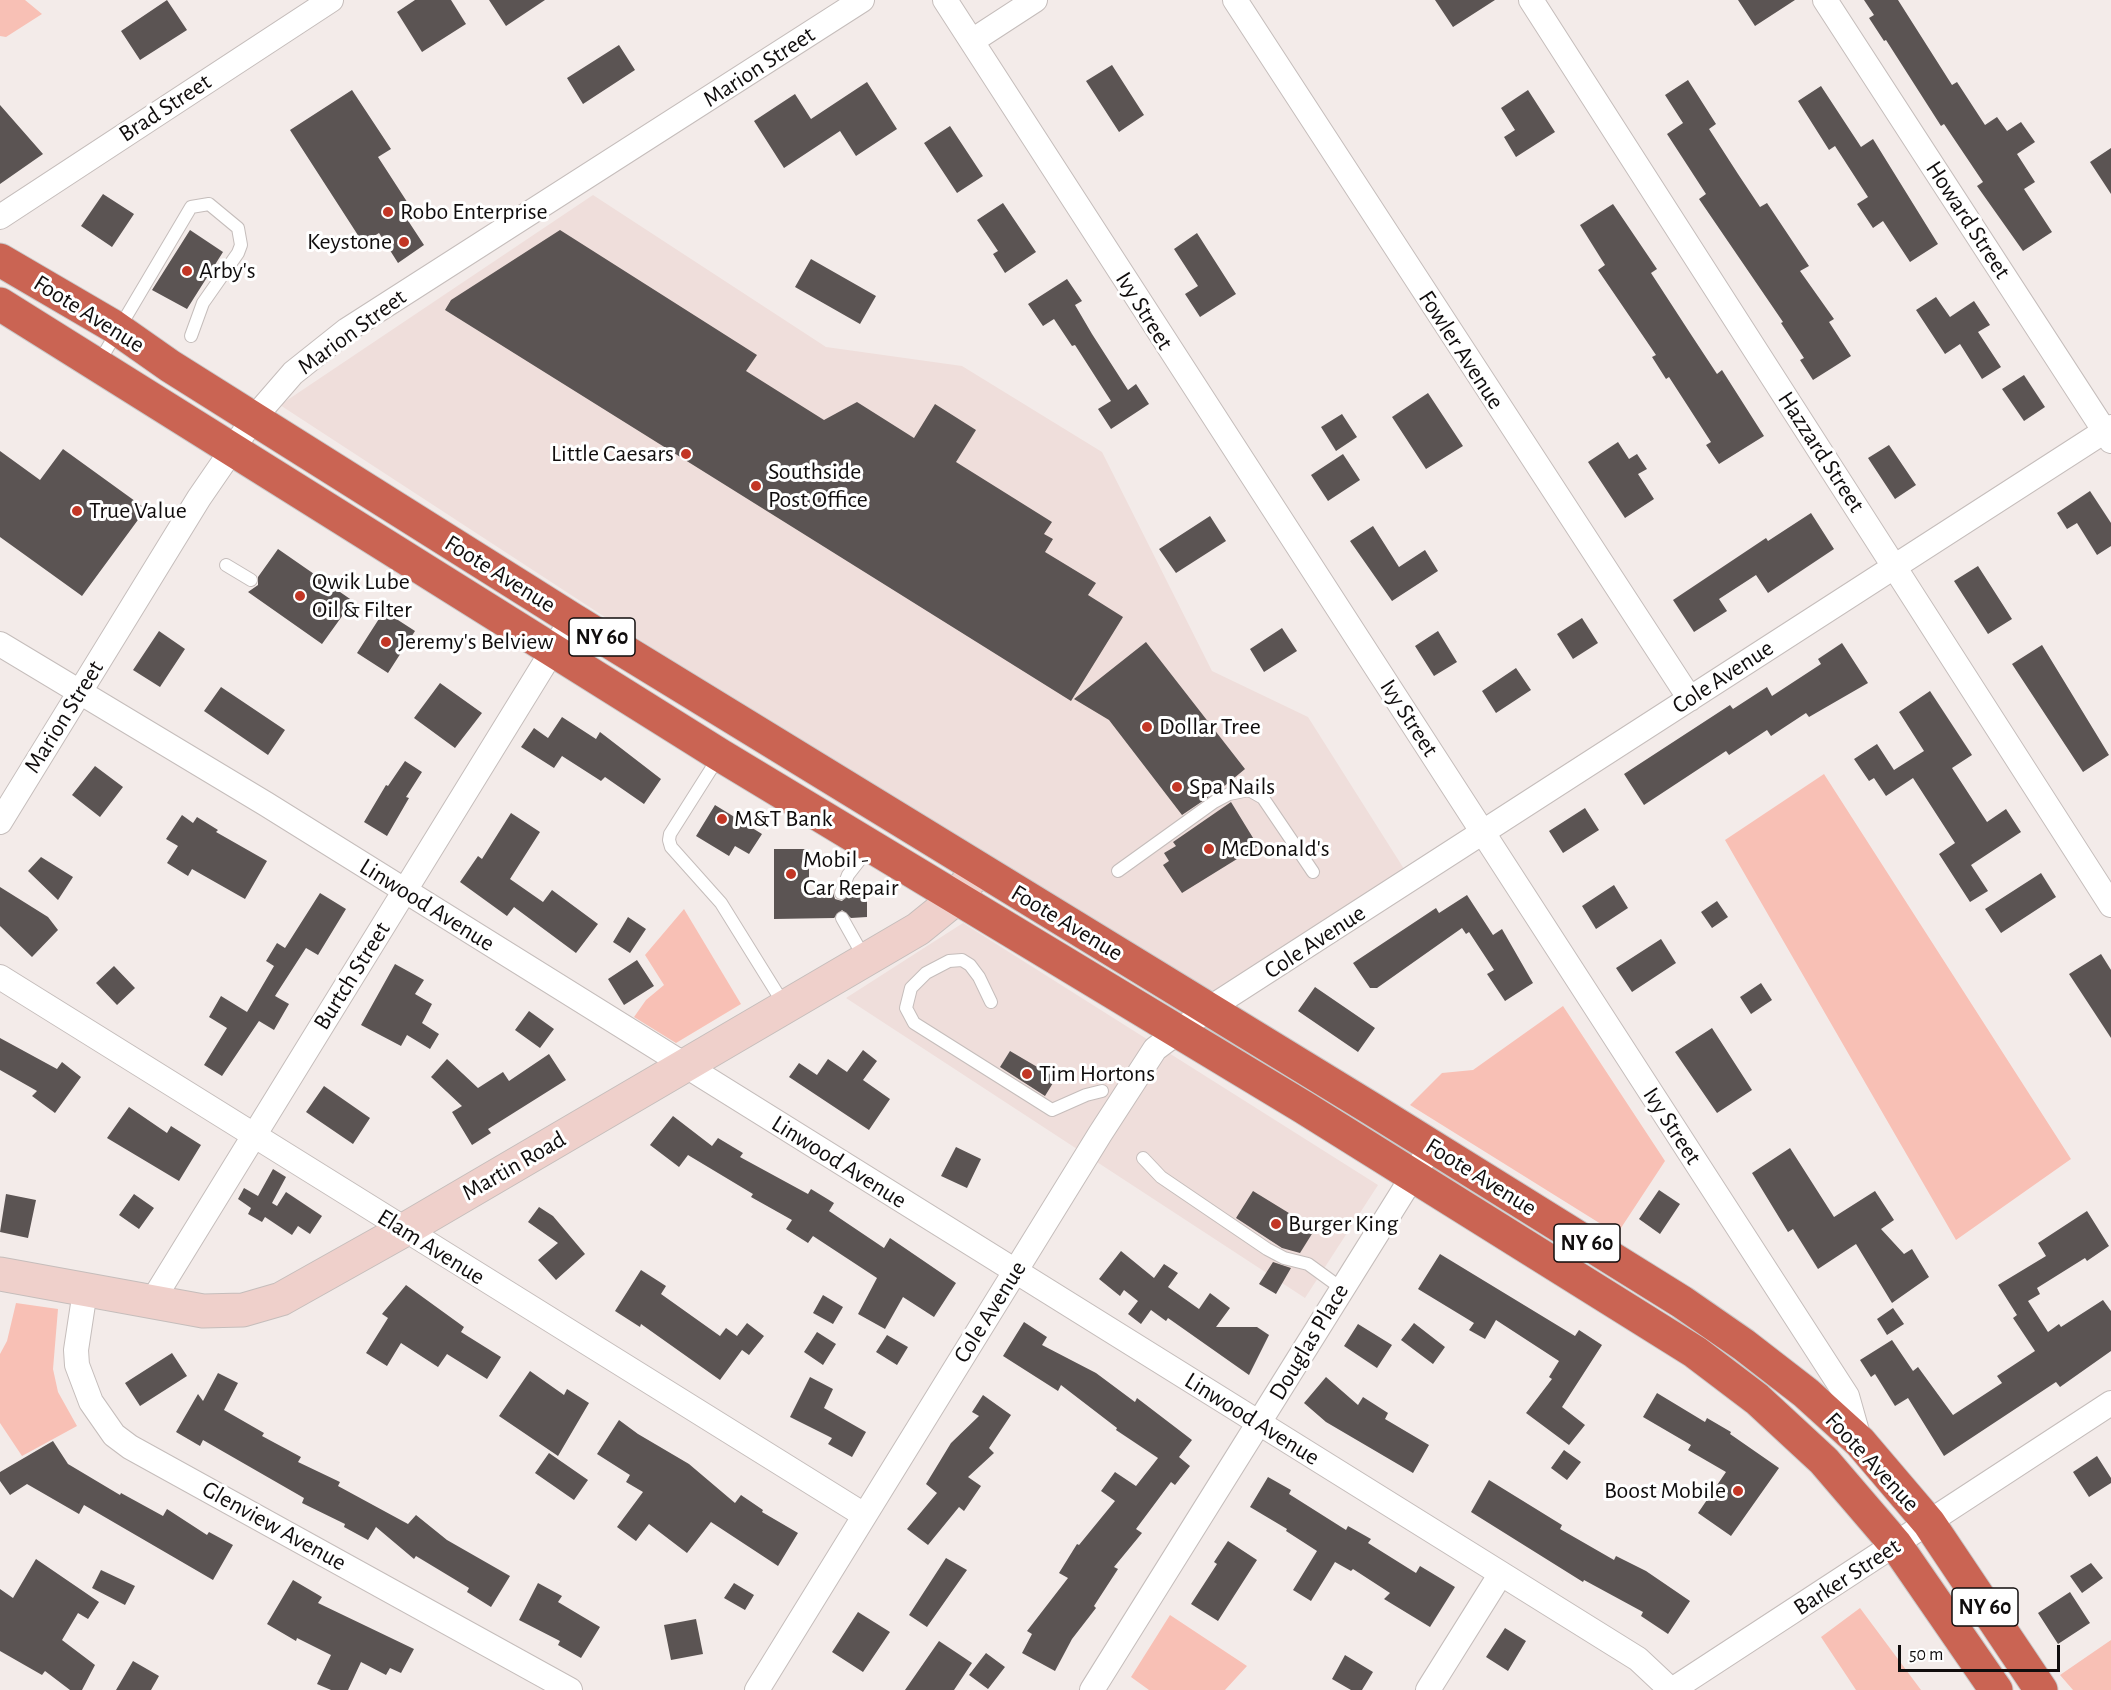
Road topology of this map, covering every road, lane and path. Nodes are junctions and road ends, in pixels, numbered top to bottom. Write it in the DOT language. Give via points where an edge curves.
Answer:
graph roads {
  1 [pos="331,0"];
  2 [pos="862,0"];
  3 [pos="945,0"];
  4 [pos="1035,0"];
  5 [pos="1235,0"];
  6 [pos="1531,0"];
  7 [pos="1825,0"];
  8 [pos="972,41"];
  9 [pos="0,217"];
  10 [pos="0,260"];
  11 [pos="0,304"];
  12 [pos="118,329"];
  13 [pos="191,336"];
  14 [pos="98,365"];
  15 [pos="254,418"];
  16 [pos="2109,433"];
  17 [pos="233,449"];
  18 [pos="226,565"];
  19 [pos="1895,567"];
  20 [pos="251,580"];
  21 [pos="572,619"];
  22 [pos="0,644"];
  23 [pos="553,648"];
  24 [pos="80,692"];
  25 [pos="1690,699"];
  26 [pos="720,755"];
  27 [pos="0,822"];
  28 [pos="1484,833"];
  29 [pos="870,847"];
  30 [pos="978,869"];
  31 [pos="1118,871"];
  32 [pos="1313,872"];
  33 [pos="404,891"];
  34 [pos="841,893"];
  35 [pos="955,899"];
  36 [pos="2111,905"];
  37 [pos="842,918"];
  38 [pos="866,960"];
  39 [pos="0,977"];
  40 [pos="991,1002"];
  41 [pos="785,1007"];
  42 [pos="1207,1010"];
  43 [pos="1179,1031"];
  44 [pos="684,1066"];
  45 [pos="1102,1091"];
  46 [pos="253,1137"];
  47 [pos="1431,1147"];
  48 [pos="1143,1158"];
  49 [pos="1411,1176"];
  50 [pos="404,1230"];
  51 [pos="1016,1271"];
  52 [pos="0,1275"];
  53 [pos="1341,1288"];
  54 [pos="85,1291"];
  55 [pos="151,1303"];
  56 [pos="2111,1403"];
  57 [pos="1260,1424"];
  58 [pos="1860,1442"];
  59 [pos="864,1515"];
  60 [pos="1929,1523"];
  61 [pos="1896,1545"];
  62 [pos="1500,1575"];
  63 [pos="570,1690"];
  64 [pos="757,1690"];
  65 [pos="1092,1690"];
  66 [pos="1428,1690"];
  67 [pos="1672,1690"];
  68 [pos="1996,1690"];
  69 [pos="2041,1690"];
  1 -- 9 [label="street, Brad Street"];
  2 -- 15 [label="street, Marion Street" via="346,330 293,374"];
  3 -- 8 [label="street, Ivy Street"];
  4 -- 8 [label="street"];
  5 -- 25 [label="street, Fowler Avenue"];
  6 -- 19 [label="street, Hazzard Street"];
  7 -- 16 [label="street, Howard Street"];
  8 -- 28 [label="street, Ivy Street"];
  10 -- 12 [label="highway, Foote Avenue / NY 60"];
  11 -- 14 [label="highway, Foote Avenue / NY 60"];
  12 -- 13 [label="lane" via="191,207 209,204 238,228 241,245 203,303"];
  12 -- 14 [label="lane"];
  12 -- 15 [label="highway, Foote Avenue / NY 60"];
  14 -- 17 [label="highway, Foote Avenue / NY 60"];
  15 -- 17 [label="street, Marion Street"];
  15 -- 21 [label="highway, Foote Avenue / NY 60"];
  16 -- 19 [label="street, Cole Avenue"];
  17 -- 23 [label="highway, Foote Avenue / NY 60"];
  17 -- 24 [label="street, Marion Street"];
  18 -- 20 [label="lane"];
  19 -- 25 [label="street, Cole Avenue"];
  19 -- 36 [label="street, Hazzard Street"];
  21 -- 23 [label="street, Burtch Street"];
  21 -- 30 [label="highway, Foote Avenue / NY 60"];
  22 -- 24 [label="street, Linwood Avenue"];
  23 -- 26 [label="highway, Foote Avenue / NY 60"];
  23 -- 33 [label="street, Burtch Street"];
  24 -- 27 [label="street, Marion Street"];
  24 -- 33 [label="street, Linwood Avenue"];
  25 -- 28 [label="street, Cole Avenue"];
  26 -- 29 [label="highway, Foote Avenue / NY 60"];
  26 -- 41 [label="lane" via="669,840 721,903"];
  28 -- 42 [label="street, Cole Avenue"];
  28 -- 58 [label="street, Ivy Street" via="1847,1396"];
  29 -- 34 [label="lane" via="848,875"];
  29 -- 35 [label="highway, Foote Avenue / NY 60"];
  30 -- 35 [label="street, Martin Road"];
  30 -- 42 [label="highway, Foote Avenue / NY 60"];
  31 -- 32 [label="lane" via="1214,802 1249,790 1263,798"];
  33 -- 44 [label="street, Linwood Avenue"];
  33 -- 46 [label="street, Burtch Street"];
  35 -- 38 [label="street, Martin Road" via="918,929"];
  35 -- 43 [label="highway, Foote Avenue / NY 60"];
  37 -- 38 [label="lane"];
  38 -- 41 [label="street, Martin Road"];
  39 -- 46 [label="street, Elam Avenue"];
  40 -- 45 [label="lane" via="979,977 962,960 949,961 926,973 911,988 906,1008 914,1023 1052,1110"];
  41 -- 44 [label="street, Martin Road"];
  42 -- 43 [label="street, Cole Avenue"];
  42 -- 47 [label="highway, Foote Avenue / NY 60"];
  43 -- 49 [label="highway, Foote Avenue / NY 60"];
  43 -- 51 [label="street, Cole Avenue" via="1155,1049"];
  44 -- 50 [label="street, Martin Road"];
  44 -- 51 [label="street, Linwood Avenue"];
  46 -- 50 [label="street, Elam Avenue"];
  46 -- 55 [label="street, Burtch Street"];
  47 -- 49 [label="street, Douglas Place"];
  47 -- 58 [label="highway, Foote Avenue / NY 60" via="1672,1295 1806,1393"];
  48 -- 53 [label="lane" via="1161,1177 1267,1249 1293,1262 1308,1264"];
  49 -- 53 [label="street, Douglas Place"];
  49 -- 61 [label="highway, Foote Avenue / NY 60" via="1695,1353 1757,1399 1824,1461"];
  50 -- 55 [label="street, Martin Road" via="307,1286 260,1306 228,1312"];
  50 -- 59 [label="street, Elam Avenue"];
  51 -- 57 [label="street, Linwood Avenue"];
  51 -- 59 [label="street, Cole Avenue"];
  52 -- 54 [label="street, Martin Road"];
  53 -- 57 [label="street, Douglas Place"];
  54 -- 55 [label="street, Martin Road"];
  54 -- 63 [label="street, Glenview Avenue" via="76,1350 79,1376 114,1435"];
  56 -- 60 [label="street, Barker Street"];
  57 -- 62 [label="street, Linwood Avenue"];
  57 -- 65 [label="street, Douglas Place"];
  58 -- 60 [label="highway, Foote Avenue / NY 60"];
  59 -- 64 [label="street, Cole Avenue"];
  60 -- 61 [label="street, Barker Street"];
  60 -- 69 [label="highway, Foote Avenue / NY 60"];
  61 -- 67 [label="street, Barker Street"];
  61 -- 68 [label="highway, Foote Avenue / NY 60"];
  62 -- 66 [label="street"];
  62 -- 67 [label="street, Linwood Avenue" via="1638,1659"];
}
